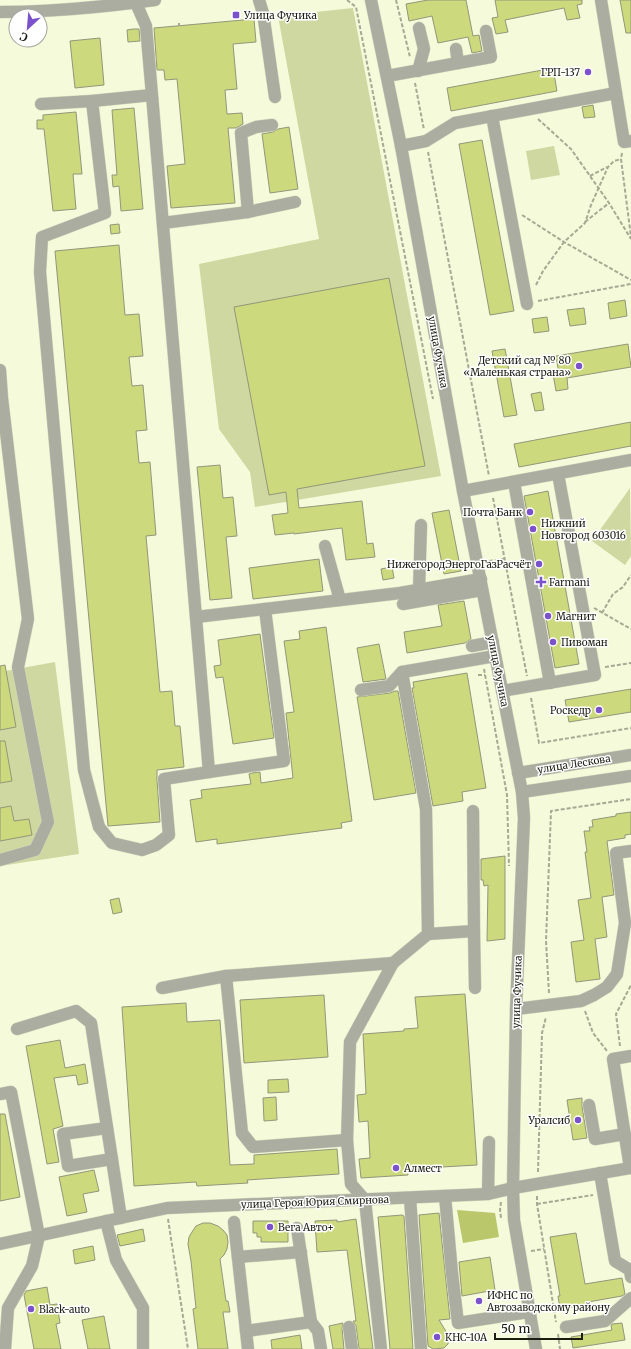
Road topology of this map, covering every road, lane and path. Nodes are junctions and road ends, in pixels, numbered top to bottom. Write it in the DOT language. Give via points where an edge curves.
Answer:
graph roads {
  1 [pos="155,0"];
  2 [pos="259,0"];
  3 [pos="347,0"];
  4 [pos="371,0"];
  5 [pos="396,0"];
  6 [pos="601,0"];
  7 [pos="136,3"];
  8 [pos="80,5"];
  9 [pos="0,12"];
  10 [pos="419,28"];
  11 [pos="486,31"];
  12 [pos="456,49"];
  13 [pos="458,63"];
  14 [pos="415,71"];
  15 [pos="387,76"];
  16 [pos="616,92"];
  17 [pos="152,95"];
  18 [pos="275,97"];
  19 [pos="92,101"];
  20 [pos="41,104"];
  21 [pos="527,109"];
  22 [pos="492,116"];
  23 [pos="272,125"];
  24 [pos="426,141"];
  25 [pos="628,142"];
  26 [pos="400,146"];
  27 [pos="621,159"];
  28 [pos="608,167"];
  29 [pos="590,176"];
  30 [pos="598,188"];
  31 [pos="295,202"];
  32 [pos="609,203"];
  33 [pos="509,207"];
  34 [pos="248,212"];
  35 [pos="163,223"];
  36 [pos="585,223"];
  37 [pos="631,238"];
  38 [pos="564,242"];
  39 [pos="631,280"];
  40 [pos="631,284"];
  41 [pos="527,304"];
  42 [pos="0,370"];
  43 [pos="1,398"];
  44 [pos="435,405"];
  45 [pos="631,460"];
  46 [pos="558,474"];
  47 [pos="514,482"];
  48 [pos="491,486"];
  49 [pos="463,491"];
  50 [pos="421,525"];
  51 [pos="325,546"];
  52 [pos="631,576"];
  53 [pos="481,585"];
  54 [pos="419,590"];
  55 [pos="340,600"];
  56 [pos="581,600"];
  57 [pos="402,604"];
  58 [pos="265,609"];
  59 [pos="602,612"];
  60 [pos="196,617"];
  61 [pos="631,629"];
  62 [pos="493,642"];
  63 [pos="472,646"];
  64 [pos="495,656"];
  65 [pos="482,658"];
  66 [pos="631,663"];
  67 [pos="594,669"];
  68 [pos="402,672"];
  69 [pos="478,675"];
  70 [pos="485,675"];
  71 [pos="550,683"];
  72 [pos="529,687"];
  73 [pos="361,690"];
  74 [pos="502,691"];
  75 [pos="631,728"];
  76 [pos="631,755"];
  77 [pos="209,772"];
  78 [pos="518,773"];
  79 [pos="631,776"];
  80 [pos="522,792"];
  81 [pos="631,799"];
  82 [pos="473,811"];
  83 [pos="631,851"];
  84 [pos="0,860"];
  85 [pos="509,872"];
  86 [pos="474,931"];
  87 [pos="428,934"];
  88 [pos="393,963"];
  89 [pos="226,976"];
  90 [pos="631,985"];
  91 [pos="162,988"];
  92 [pos="474,988"];
  93 [pos="581,1001"];
  94 [pos="550,1005"];
  95 [pos="516,1009"];
  96 [pos="17,1029"];
  97 [pos="631,1056"];
  98 [pos="613,1059"];
  99 [pos="0,1094"];
  100 [pos="589,1105"];
  101 [pos="107,1128"];
  102 [pos="625,1134"];
  103 [pos="347,1140"];
  104 [pos="489,1142"];
  105 [pos="112,1160"];
  106 [pos="631,1168"];
  107 [pos="600,1173"];
  108 [pos="538,1184"];
  109 [pos="513,1188"];
  110 [pos="603,1193"];
  111 [pos="488,1194"];
  112 [pos="445,1196"];
  113 [pos="410,1198"];
  114 [pos="366,1200"];
  115 [pos="537,1204"];
  116 [pos="167,1208"];
  117 [pos="121,1218"];
  118 [pos="106,1221"];
  119 [pos="234,1222"];
  120 [pos="297,1228"];
  121 [pos="39,1236"];
  122 [pos="6,1243"];
  123 [pos="301,1252"];
  124 [pos="238,1257"];
  125 [pos="631,1278"];
  126 [pos="631,1298"];
  127 [pos="529,1312"];
  128 [pos="311,1322"];
  129 [pos="348,1327"];
  130 [pos="560,1329"];
  131 [pos="246,1331"];
  132 [pos="5,1349"];
  133 [pos="143,1349"];
  134 [pos="188,1349"];
  135 [pos="248,1349"];
  136 [pos="321,1349"];
  137 [pos="352,1349"];
  138 [pos="381,1349"];
  139 [pos="421,1349"];
  140 [pos="536,1349"];
  141 [pos="560,1349"];
  1 -- 7 [label="street"];
  2 -- 18 [label="street"];
  3 -- 44 [label="path" via="356,7"];
  4 -- 15 [label="street, улица Фучика"];
  5 -- 14 [label="path"];
  6 -- 16 [label="street"];
  7 -- 8 [label="street"];
  7 -- 17 [label="street" via="146,26"];
  8 -- 9 [label="street" via="41,12"];
  10 -- 14 [label="street" via="424,49"];
  11 -- 13 [label="street" via="491,57"];
  12 -- 13 [label="street"];
  13 -- 14 [label="street"];
  14 -- 15 [label="street"];
  14 -- 24 [label="path"];
  15 -- 26 [label="street, улица Фучика"];
  16 -- 21 [label="street"];
  16 -- 25 [label="street"];
  17 -- 19 [label="street"];
  17 -- 35 [label="street"];
  19 -- 20 [label="street"];
  19 -- 77 [label="street" via="104,213 42,236 40,272 84,770 99,827 112,842 142,850 156,845 168,836 164,779"];
  21 -- 22 [label="street"];
  21 -- 29 [label="path" via="571,149"];
  22 -- 24 [label="street" via="455,123"];
  22 -- 33 [label="street"];
  23 -- 34 [label="street" via="256,127 241,134"];
  24 -- 26 [label="street"];
  24 -- 48 [label="path"];
  25 -- 27 [label="path"];
  26 -- 49 [label="street, улица Фучика"];
  27 -- 28 [label="path"];
  27 -- 37 [label="path"];
  28 -- 29 [label="path"];
  28 -- 30 [label="path"];
  29 -- 30 [label="path"];
  30 -- 32 [label="path"];
  30 -- 36 [label="path"];
  31 -- 34 [label="street"];
  32 -- 36 [label="path"];
  32 -- 37 [label="path"];
  33 -- 38 [label="path"];
  33 -- 41 [label="street"];
  34 -- 35 [label="street"];
  35 -- 60 [label="street"];
  36 -- 38 [label="path"];
  38 -- 39 [label="path"];
  38 -- 41 [label="path" via="543,271"];
  40 -- 41 [label="path"];
  42 -- 43 [label="street"];
  43 -- 84 [label="street" via="28,619 18,667 48,822 35,850"];
  45 -- 46 [label="street"];
  46 -- 47 [label="street"];
  46 -- 56 [label="street"];
  47 -- 48 [label="street"];
  47 -- 71 [label="street"];
  48 -- 49 [label="street"];
  48 -- 72 [label="path"];
  49 -- 53 [label="street, улица Фучика"];
  50 -- 54 [label="street"];
  51 -- 55 [label="street"];
  52 -- 59 [label="path" via="623,587 613,594"];
  53 -- 54 [label="street"];
  53 -- 57 [label="street"];
  53 -- 62 [label="street, улица Фучика"];
  54 -- 55 [label="street"];
  55 -- 58 [label="street"];
  56 -- 59 [label="path"];
  56 -- 67 [label="street"];
  58 -- 60 [label="street"];
  58 -- 77 [label="street" via="284,761"];
  59 -- 61 [label="path"];
  60 -- 77 [label="street"];
  62 -- 63 [label="street"];
  62 -- 64 [label="street, улица Фучика"];
  64 -- 65 [label="street"];
  64 -- 74 [label="street, улица Фучика"];
  65 -- 68 [label="street"];
  65 -- 70 [label="path"];
  66 -- 67 [label="path"];
  67 -- 71 [label="street" via="595,675"];
  68 -- 73 [label="street" via="389,686"];
  68 -- 87 [label="street" via="426,809"];
  69 -- 70 [label="path"];
  70 -- 85 [label="path" via="507,795"];
  71 -- 72 [label="street"];
  72 -- 74 [label="street"];
  72 -- 75 [label="path" via="540,743"];
  74 -- 78 [label="street, улица Фучика"];
  76 -- 78 [label="street, улица Лескова"];
  78 -- 80 [label="street, улица Фучика"];
  79 -- 80 [label="street, улица Лескова"];
  80 -- 95 [label="street, улица Фучика" via="524,818"];
  81 -- 94 [label="path" via="552,811 546,941"];
  82 -- 86 [label="street"];
  83 -- 93 [label="street" via="616,853 625,923 617,974 607,987"];
  86 -- 87 [label="street"];
  86 -- 92 [label="street"];
  87 -- 88 [label="street"];
  88 -- 89 [label="street"];
  88 -- 103 [label="street" via="350,1042"];
  89 -- 91 [label="street"];
  89 -- 103 [label="street" via="242,1133 253,1147"];
  90 -- 98 [label="path" via="616,1014 620,1046"];
  93 -- 94 [label="street"];
  93 -- 98 [label="path" via="593,1033"];
  94 -- 95 [label="street"];
  94 -- 108 [label="path" via="542,1033"];
  95 -- 109 [label="street, улица Фучика"];
  96 -- 101 [label="street" via="76,1011 92,1023"];
  97 -- 98 [label="street"];
  98 -- 102 [label="street"];
  99 -- 121 [label="street" via="11,1092"];
  100 -- 102 [label="street" via="595,1139"];
  101 -- 105 [label="street"];
  101 -- 105 [label="street" via="63,1134 68,1166"];
  102 -- 106 [label="street"];
  103 -- 114 [label="street" via="351,1184"];
  104 -- 111 [label="street"];
  105 -- 117 [label="street"];
  106 -- 107 [label="street, улица Героя Юрия Смирнова"];
  107 -- 108 [label="street, улица Героя Юрия Смирнова"];
  107 -- 110 [label="street"];
  108 -- 109 [label="street, улица Героя Юрия Смирнова"];
  108 -- 115 [label="path"];
  109 -- 111 [label="street, улица Героя Юрия Смирнова"];
  109 -- 127 [label="street, улица Фучика" via="514,1220"];
  110 -- 115 [label="path"];
  110 -- 125 [label="street" via="615,1261 630,1270"];
  111 -- 112 [label="street, улица Героя Юрия Смирнова"];
  112 -- 113 [label="street, улица Героя Юрия Смирнова"];
  112 -- 127 [label="street" via="458,1323"];
  113 -- 114 [label="street, улица Героя Юрия Смирнова"];
  113 -- 139 [label="street"];
  114 -- 116 [label="street, улица Героя Юрия Смирнова"];
  114 -- 138 [label="street"];
  115 -- 130 [label="path"];
  116 -- 117 [label="street, улица Героя Юрия Смирнова"];
  116 -- 134 [label="path"];
  117 -- 118 [label="street, улица Героя Юрия Смирнова"];
  118 -- 121 [label="street, улица Героя Юрия Смирнова"];
  118 -- 133 [label="street" via="116,1260 143,1308"];
  119 -- 124 [label="street"];
  120 -- 123 [label="street"];
  121 -- 122 [label="street, улица Героя Юрия Смирнова"];
  121 -- 132 [label="street" via="32,1266 8,1308"];
  123 -- 124 [label="street"];
  123 -- 128 [label="street"];
  124 -- 131 [label="street"];
  126 -- 130 [label="street" via="605,1321"];
  127 -- 140 [label="street, улица Фучика"];
  128 -- 131 [label="street"];
  128 -- 136 [label="street" via="318,1331"];
  129 -- 137 [label="street"];
  130 -- 141 [label="path"];
  131 -- 135 [label="street"];
}
